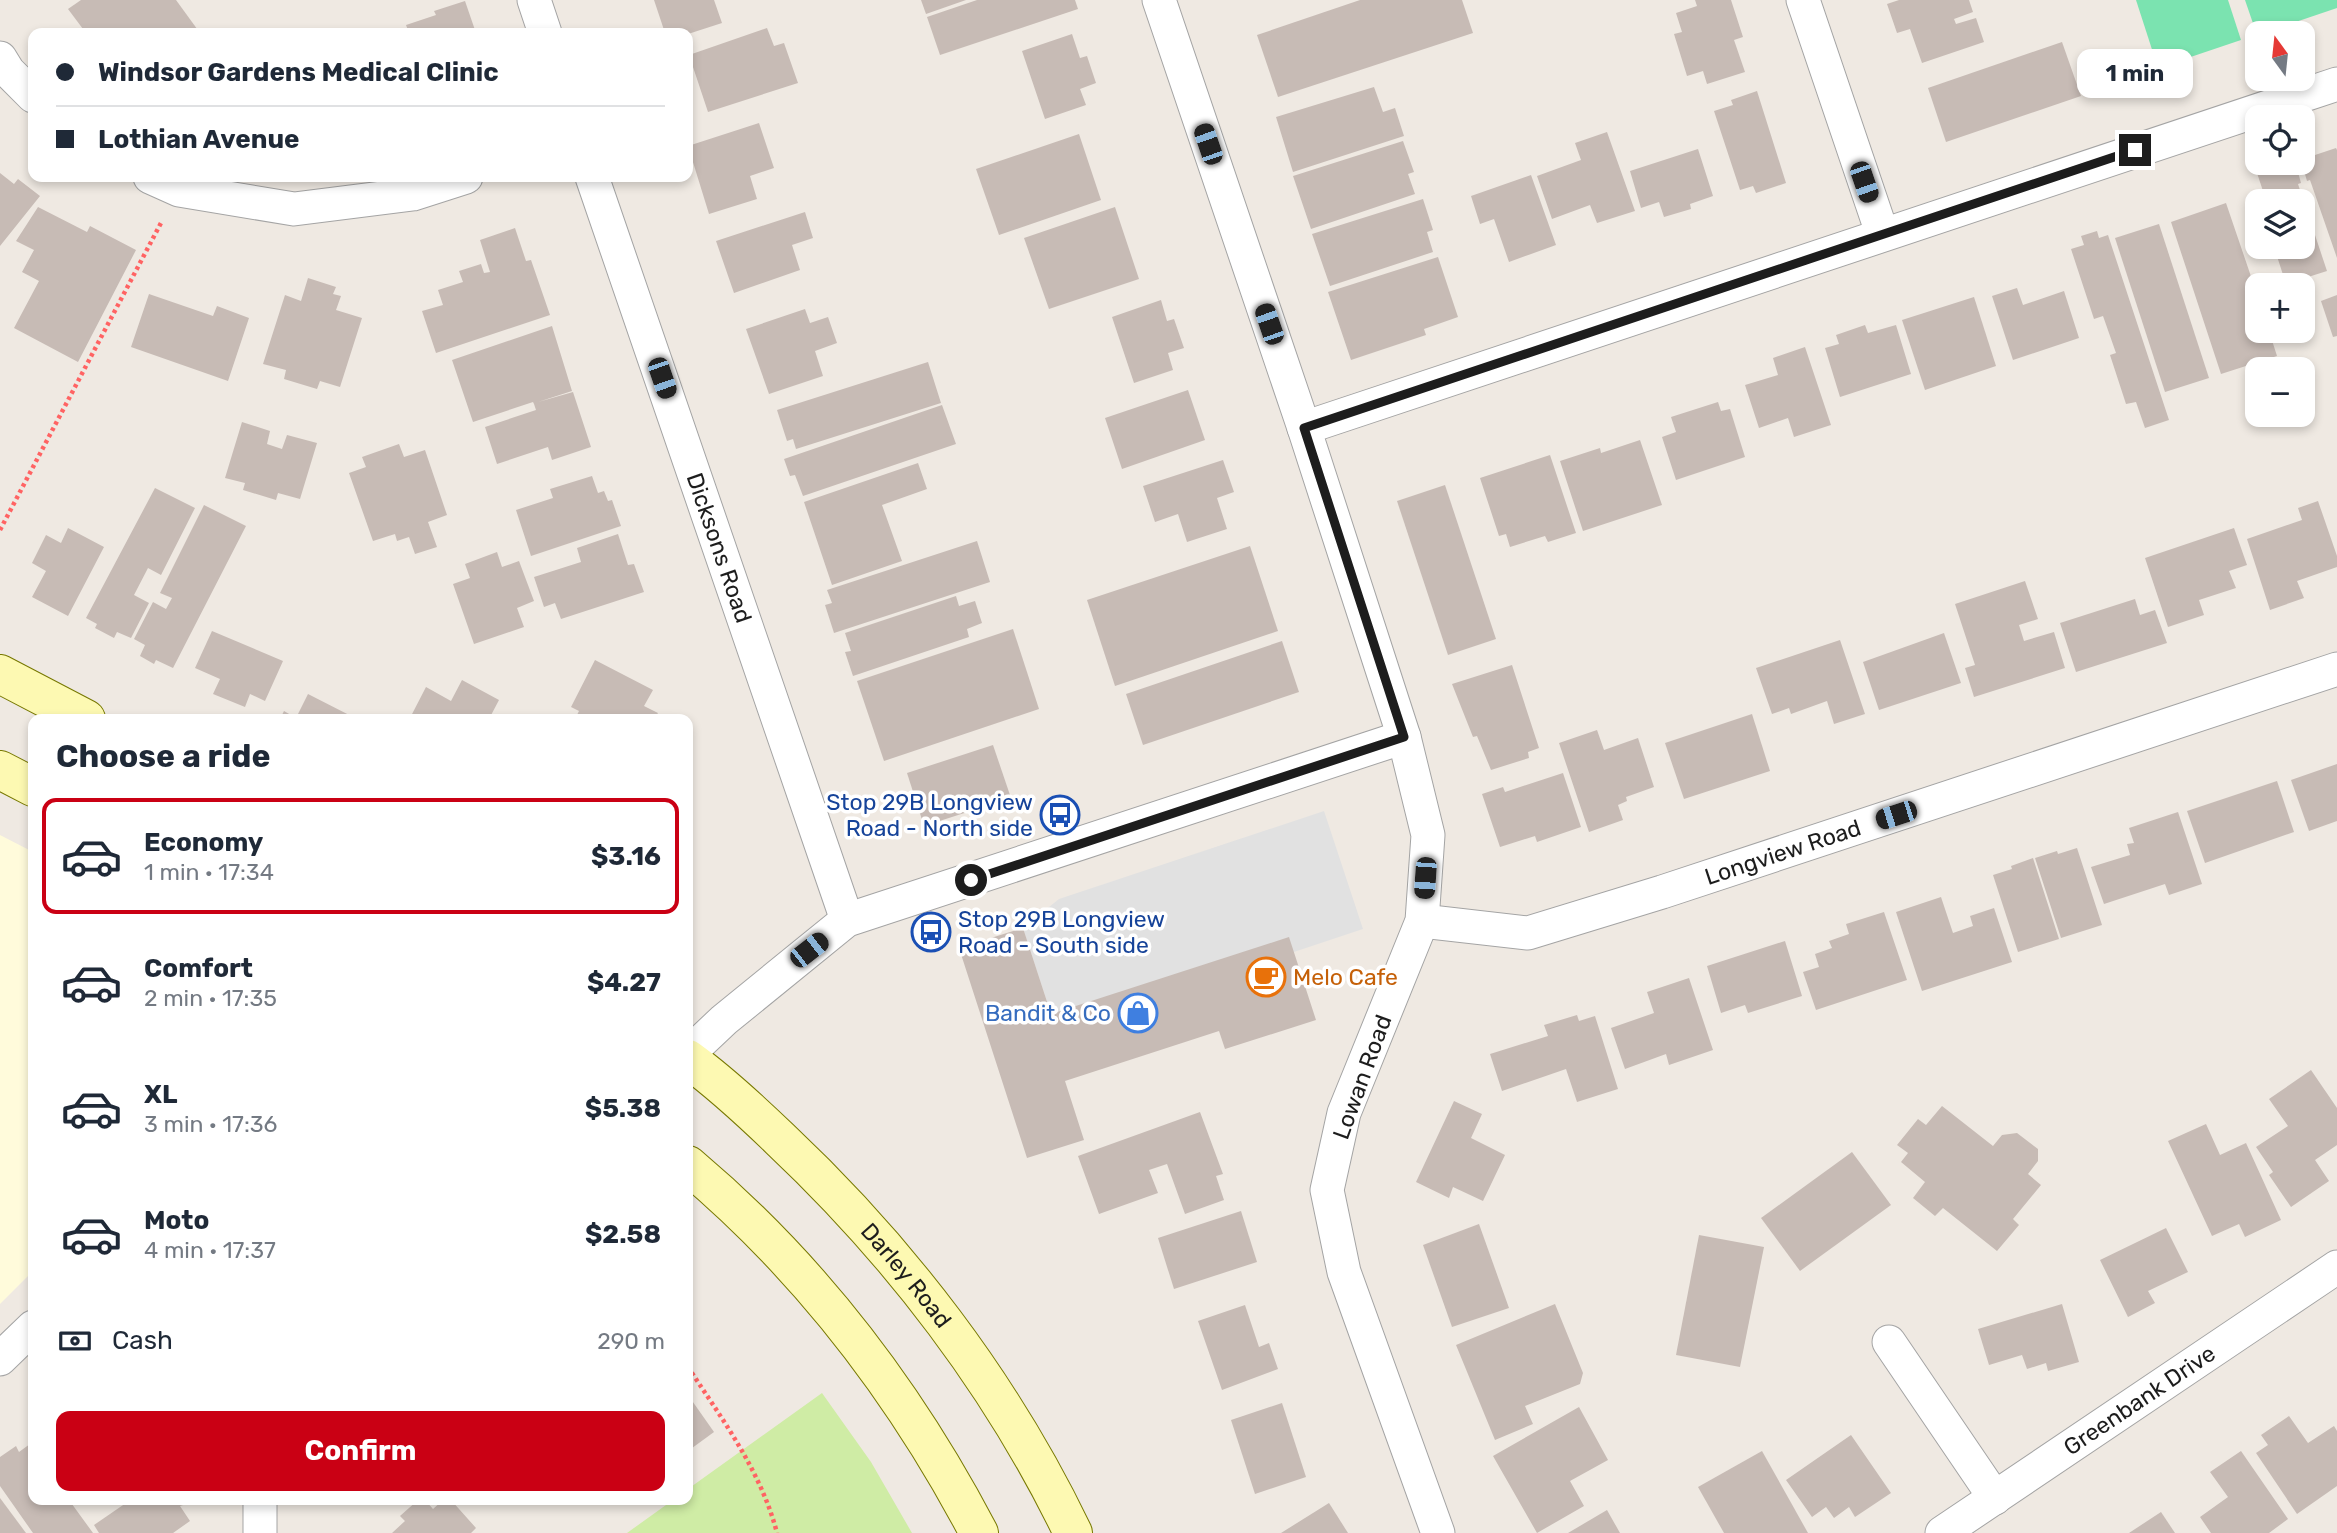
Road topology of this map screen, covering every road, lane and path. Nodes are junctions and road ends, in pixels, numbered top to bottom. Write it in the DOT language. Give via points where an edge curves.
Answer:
graph roads {
  1 [pos="534,0"];
  2 [pos="1159,0"];
  3 [pos="1803,0"];
  4 [pos="543,28"];
  5 [pos="0,58"];
  6 [pos="2337,84"];
  7 [pos="28,91"];
  8 [pos="162,182"];
  9 [pos="450,182"];
  10 [pos="594,182"];
  11 [pos="166,214"];
  12 [pos="1882,233"];
  13 [pos="1304,428"];
  14 [pos="0,530"];
  15 [pos="2337,669"];
  16 [pos="0,674"];
  17 [pos="76,714"];
  18 [pos="1404,737"];
  19 [pos="0,770"];
  20 [pos="28,784"];
  21 [pos="847,920"];
  22 [pos="1422,921"];
  23 [pos="693,1049"];
  24 [pos="693,1063"];
  25 [pos="693,1170"];
  26 [pos="2337,1267"];
  27 [pos="28,1332"];
  28 [pos="1889,1342"];
  29 [pos="0,1359"];
  30 [pos="693,1375"];
  31 [pos="1995,1498"];
  32 [pos="260,1505"];
  33 [pos="260,1533"];
  34 [pos="777,1533"];
  35 [pos="979,1533"];
  36 [pos="1073,1533"];
  37 [pos="1438,1533"];
  38 [pos="1942,1533"];
  1 -- 4 [label="street"];
  2 -- 13 [label="street, Lowan Road"];
  3 -- 12 [label="street"];
  5 -- 7 [label="street"];
  6 -- 12 [label="street"];
  8 -- 9 [label="street" via="180,190 294,209 413,194"];
  10 -- 21 [label="street, Dicksons Road"];
  11 -- 14 [label="path"];
  12 -- 13 [label="street"];
  13 -- 18 [label="street, Lowan Road"];
  15 -- 22 [label="street, Longview Road" via="1528,933"];
  16 -- 17 [label="main road"];
  18 -- 21 [label="street"];
  18 -- 22 [label="street, Lowan Road" via="1427,835"];
  19 -- 20 [label="main road"];
  21 -- 23 [label="street"];
  22 -- 37 [label="street, Lowan Road" via="1344,1113 1327,1190 1344,1272"];
  24 -- 36 [label="main road, Darley Road" via="801,1158 899,1264 982,1377"];
  25 -- 35 [label="main road" via="822,1298 879,1370 951,1480"];
  26 -- 31 [label="street, Greenbank Drive"];
  27 -- 29 [label="street"];
  28 -- 31 [label="street"];
  30 -- 34 [label="path" via="761,1484"];
  31 -- 38 [label="street, Greenbank Drive"];
  32 -- 33 [label="street"];
}
